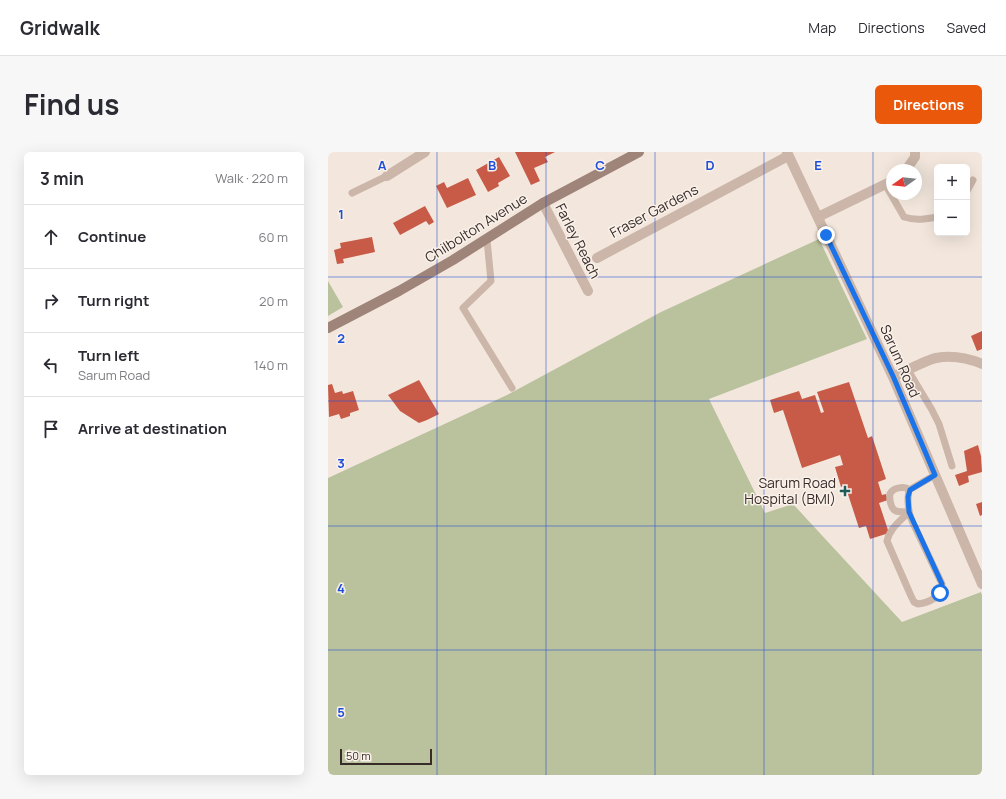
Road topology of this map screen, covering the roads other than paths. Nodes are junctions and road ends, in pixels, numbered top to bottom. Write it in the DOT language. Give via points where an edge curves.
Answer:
graph roads {
  1 [pos="425,152"];
  2 [pos="639,152"];
  3 [pos="915,152"];
  4 [pos="788,154"];
  5 [pos="628,155"];
  6 [pos="910,164"];
  7 [pos="387,176"];
  8 [pos="973,180"];
  9 [pos="886,184"];
  10 [pos="970,186"];
  11 [pos="352,192"];
  12 [pos="896,200"];
  13 [pos="543,203"];
  14 [pos="818,217"];
  15 [pos="934,218"];
  16 [pos="486,240"];
  17 [pos="597,258"];
  18 [pos="588,291"];
  19 [pos="328,328"];
  20 [pos="982,364"];
  21 [pos="908,370"];
  22 [pos="893,376"];
  23 [pos="512,388"];
  24 [pos="952,466"];
  25 [pos="935,475"];
  26 [pos="910,490"];
  27 [pos="909,512"];
  28 [pos="982,584"];
  1 -- 7 [label="street"];
  2 -- 5 [label="main road, Chilbolton Avenue"];
  3 -- 6 [label="street"];
  4 -- 14 [label="street, Sarum Road"];
  4 -- 17 [label="street, Fraser Gardens"];
  5 -- 13 [label="main road, Chilbolton Avenue"];
  7 -- 11 [label="lane"];
  8 -- 10 [label="lane"];
  9 -- 14 [label="street"];
  12 -- 15 [label="lane" via="904,217 913,220"];
  13 -- 16 [label="main road, Chilbolton Avenue"];
  13 -- 18 [label="street, Farley Reach"];
  14 -- 22 [label="street, Sarum Road"];
  16 -- 19 [label="main road, Chilbolton Avenue" via="399,291"];
  16 -- 23 [label="lane" via="491,281 463,308"];
  20 -- 21 [label="street" via="965,358 935,358"];
  21 -- 22 [label="street"];
  21 -- 24 [label="lane" via="939,424"];
  22 -- 25 [label="street, Sarum Road"];
  25 -- 26 [label="lane"];
  25 -- 28 [label="street, Sarum Road"];
  26 -- 27 [label="lane"];
  26 -- 27 [label="lane" via="902,487 890,494 894,510"];
  27 -- 27 [label="lane" via="942,584 940,593 935,598 918,604 911,596 888,541 892,528"];
}
